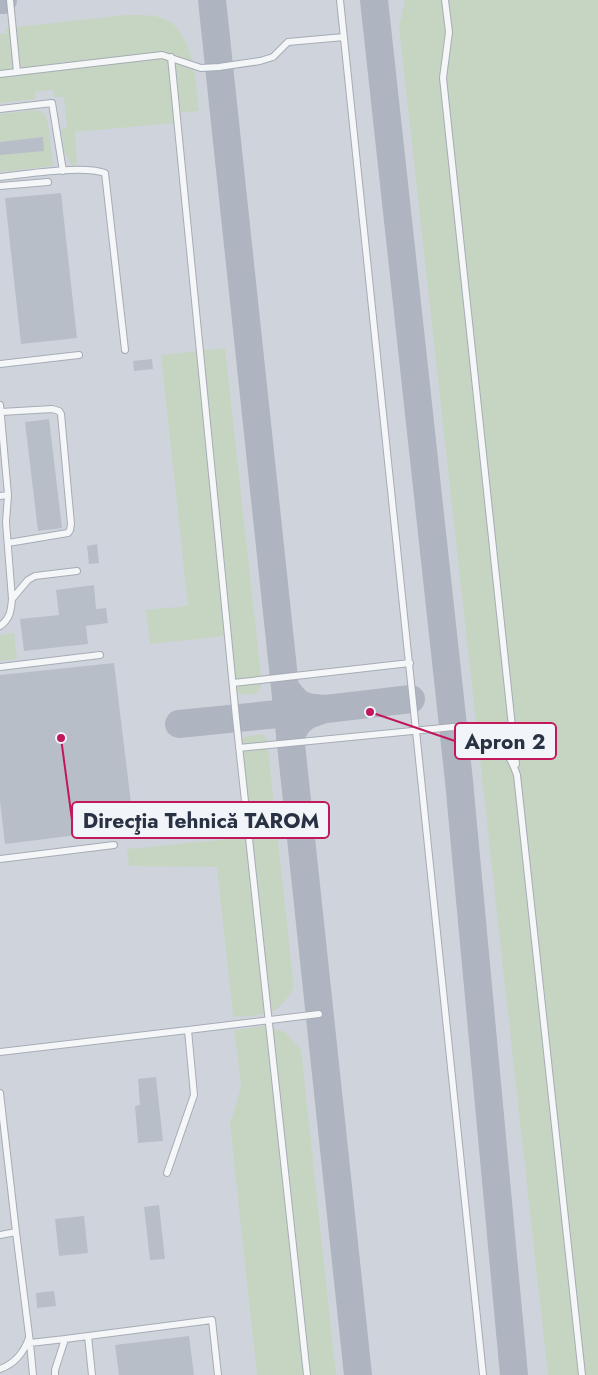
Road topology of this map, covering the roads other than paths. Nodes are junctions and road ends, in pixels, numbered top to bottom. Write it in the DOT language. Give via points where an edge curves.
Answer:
graph roads {
  1 [pos="10,0"];
  2 [pos="340,0"];
  3 [pos="445,0"];
  4 [pos="344,37"];
  5 [pos="171,57"];
  6 [pos="18,72"];
  7 [pos="0,74"];
  8 [pos="0,109"];
  9 [pos="63,171"];
  10 [pos="0,177"];
  11 [pos="48,182"];
  12 [pos="0,186"];
  13 [pos="125,350"];
  14 [pos="79,355"];
  15 [pos="0,364"];
  16 [pos="0,409"];
  17 [pos="8,495"];
  18 [pos="0,496"];
  19 [pos="8,543"];
  20 [pos="77,571"];
  21 [pos="12,599"];
  22 [pos="0,626"];
  23 [pos="100,655"];
  24 [pos="410,663"];
  25 [pos="0,667"];
  26 [pos="233,683"];
  27 [pos="417,731"];
  28 [pos="240,748"];
  29 [pos="518,776"];
  30 [pos="114,845"];
  31 [pos="0,859"];
  32 [pos="319,1014"];
  33 [pos="269,1020"];
  34 [pos="188,1030"];
  35 [pos="0,1052"];
  36 [pos="0,1094"];
  37 [pos="167,1173"];
  38 [pos="16,1232"];
  39 [pos="0,1235"];
  40 [pos="88,1336"];
  41 [pos="65,1339"];
  42 [pos="30,1340"];
  43 [pos="0,1369"];
  44 [pos="34,1375"];
  45 [pos="56,1375"];
  46 [pos="92,1375"];
  47 [pos="218,1375"];
  48 [pos="307,1375"];
  49 [pos="483,1375"];
  50 [pos="582,1375"];
  1 -- 6 [label="lane"];
  2 -- 4 [label="lane"];
  3 -- 29 [label="lane" via="449,32 443,78"];
  4 -- 5 [label="lane" via="288,42 274,57 219,67 201,68"];
  4 -- 24 [label="lane"];
  5 -- 6 [label="lane" via="162,55"];
  5 -- 26 [label="lane"];
  6 -- 7 [label="lane"];
  8 -- 9 [label="lane" via="52,103"];
  9 -- 10 [label="lane"];
  9 -- 13 [label="lane" via="96,170 105,173"];
  11 -- 12 [label="lane"];
  14 -- 15 [label="lane"];
  16 -- 17 [label="lane"];
  16 -- 19 [label="lane" via="52,409 61,414 71,524 68,533"];
  17 -- 18 [label="lane"];
  17 -- 19 [label="lane"];
  19 -- 21 [label="lane"];
  20 -- 21 [label="lane" via="35,576"];
  21 -- 22 [label="lane" via="7,620"];
  23 -- 25 [label="lane"];
  24 -- 26 [label="lane"];
  24 -- 27 [label="lane"];
  26 -- 28 [label="lane"];
  27 -- 28 [label="lane"];
  27 -- 29 [label="lane" via="453,727 489,735 510,754"];
  27 -- 49 [label="lane"];
  28 -- 33 [label="lane"];
  29 -- 50 [label="lane"];
  30 -- 31 [label="lane"];
  32 -- 33 [label="lane"];
  33 -- 34 [label="lane"];
  33 -- 48 [label="lane"];
  34 -- 35 [label="lane"];
  34 -- 37 [label="lane" via="194,1095"];
  36 -- 38 [label="lane"];
  38 -- 39 [label="lane"];
  38 -- 42 [label="lane"];
  40 -- 41 [label="lane"];
  40 -- 46 [label="lane"];
  40 -- 47 [label="lane" via="212,1320"];
  41 -- 42 [label="lane"];
  41 -- 45 [label="lane"];
  42 -- 43 [label="lane" via="18,1356"];
  42 -- 44 [label="lane"];
}
